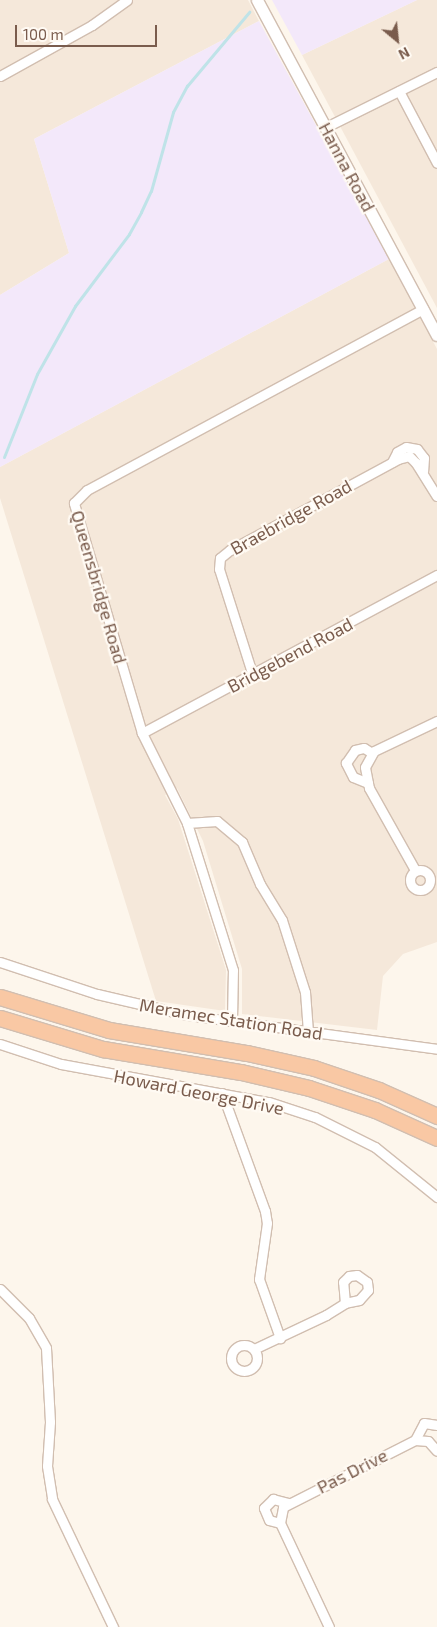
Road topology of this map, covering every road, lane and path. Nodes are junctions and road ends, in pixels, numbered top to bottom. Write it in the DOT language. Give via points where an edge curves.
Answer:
graph roads {
  1 [pos="127,0"];
  2 [pos="257,0"];
  3 [pos="437,72"];
  4 [pos="0,76"];
  5 [pos="398,91"];
  6 [pos="326,127"];
  7 [pos="437,163"];
  8 [pos="423,309"];
  9 [pos="437,335"];
  10 [pos="392,462"];
  11 [pos="423,471"];
  12 [pos="437,496"];
  13 [pos="437,575"];
  14 [pos="253,676"];
  15 [pos="437,721"];
  16 [pos="142,733"];
  17 [pos="372,753"];
  18 [pos="368,783"];
  19 [pos="187,823"];
  20 [pos="415,870"];
  21 [pos="0,962"];
  22 [pos="0,997"];
  23 [pos="0,1018"];
  24 [pos="232,1020"];
  25 [pos="308,1032"];
  26 [pos="0,1044"];
  27 [pos="437,1049"];
  28 [pos="222,1093"];
  29 [pos="437,1116"];
  30 [pos="437,1138"];
  31 [pos="437,1197"];
  32 [pos="0,1289"];
  33 [pos="345,1303"];
  34 [pos="280,1338"];
  35 [pos="254,1349"];
  36 [pos="437,1425"];
  37 [pos="415,1440"];
  38 [pos="437,1448"];
  39 [pos="288,1503"];
  40 [pos="280,1523"];
  41 [pos="113,1627"];
  42 [pos="329,1627"];
  1 -- 4 [label="street" via="92,25"];
  2 -- 6 [label="street, Hanna Road"];
  3 -- 5 [label="street"];
  5 -- 6 [label="street"];
  5 -- 7 [label="street"];
  6 -- 8 [label="street, Hanna Road"];
  8 -- 9 [label="street, Hanna Road"];
  8 -- 16 [label="street, Queensbridge Road" via="79,496 74,503 77,522"];
  10 -- 11 [label="street, Braebridge Road" via="409,456"];
  10 -- 11 [label="street, Braebridge Road" via="397,452 406,447 417,449 424,458"];
  10 -- 14 [label="street, Braebridge Road" via="220,558 219,569"];
  11 -- 12 [label="street"];
  13 -- 14 [label="street, Bridgebend Road"];
  14 -- 16 [label="street, Bridgebend Road"];
  15 -- 17 [label="street"];
  16 -- 19 [label="street, Queensbridge Road"];
  17 -- 18 [label="street" via="365,767"];
  17 -- 18 [label="street" via="364,748 355,750 346,763 353,777"];
  18 -- 20 [label="street"];
  19 -- 24 [label="street, Queensbridge Road" via="232,970"];
  19 -- 25 [label="street" via="217,821 234,832 242,842 260,884 282,920 305,992"];
  21 -- 24 [label="street, Meramec Station Road" via="144,1006"];
  22 -- 29 [label="highway" via="109,1030 314,1068 379,1090"];
  23 -- 30 [label="highway" via="103,1049 241,1072 309,1088 375,1110"];
  24 -- 25 [label="street, Meramec Station Road"];
  25 -- 27 [label="street, Meramec Station Road"];
  26 -- 28 [label="street, Howard George Drive" via="83,1069"];
  28 -- 31 [label="street, Howard George Drive" via="269,1102 337,1127 395,1161"];
  28 -- 34 [label="street" via="265,1211 267,1223 260,1279"];
  32 -- 41 [label="street" via="29,1318 44,1342 49,1364 46,1466 52,1499"];
  33 -- 34 [label="street"];
  34 -- 35 [label="street"];
  36 -- 37 [label="street" via="424,1424"];
  37 -- 38 [label="street" via="428,1441"];
  37 -- 39 [label="street, Pas Drive"];
  39 -- 40 [label="street, Pas Drive" via="281,1512"];
  39 -- 40 [label="street" via="273,1499 264,1508 269,1520"];
  40 -- 42 [label="street"];
}
